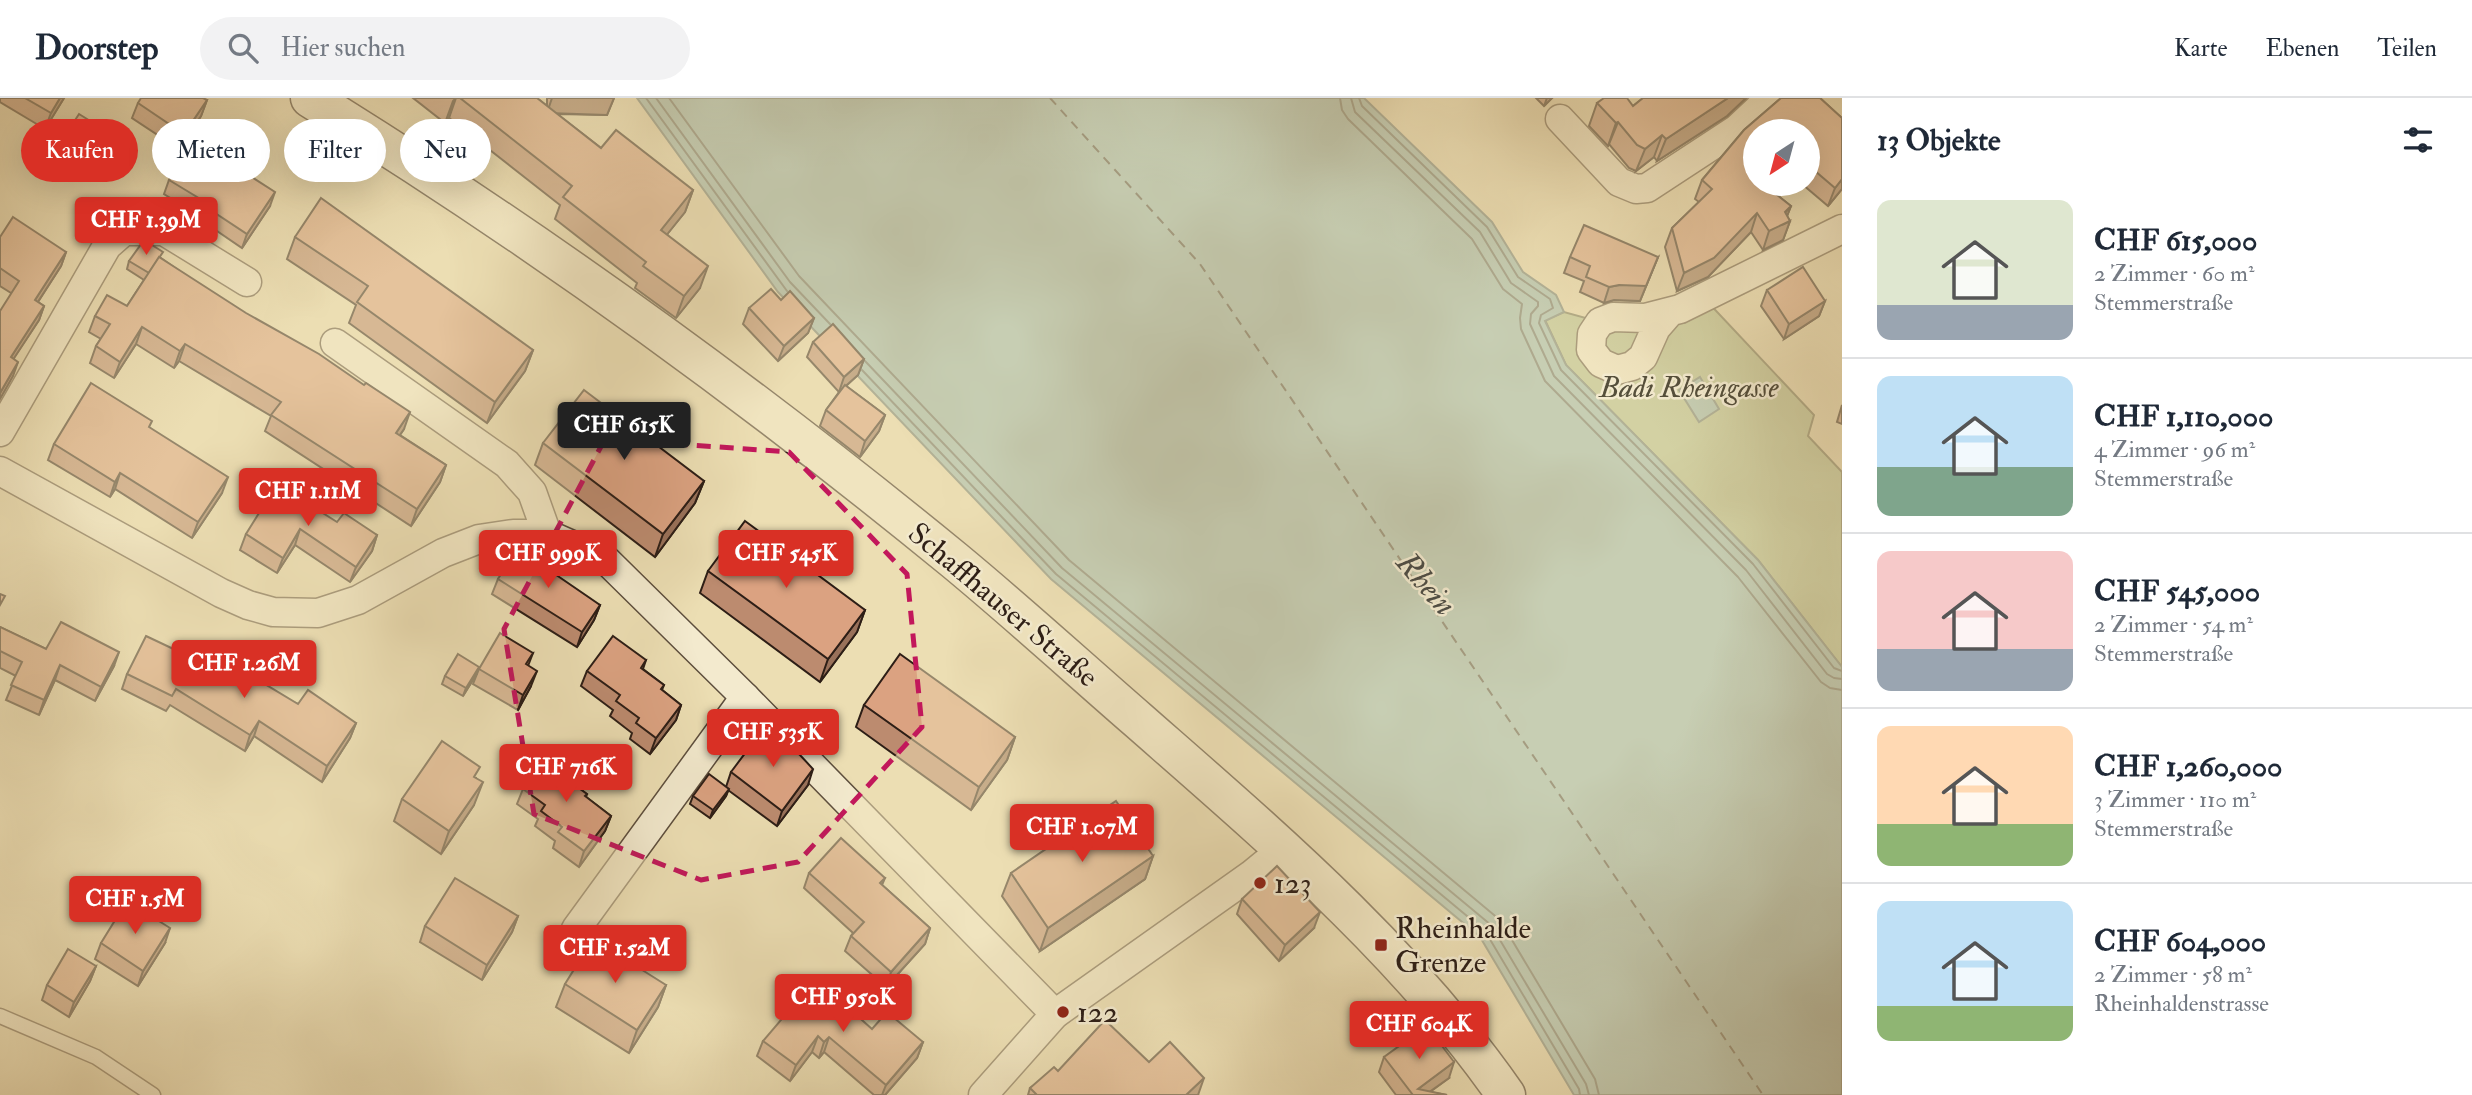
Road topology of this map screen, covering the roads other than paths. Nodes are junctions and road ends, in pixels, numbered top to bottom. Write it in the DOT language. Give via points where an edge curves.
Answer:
graph roads {
  1 [pos="310,98"];
  2 [pos="1770,98"];
  3 [pos="1560,119"];
  4 [pos="1842,229"];
  5 [pos="247,282"];
  6 [pos="1669,313"];
  7 [pos="335,343"];
  8 [pos="0,432"];
  9 [pos="0,471"];
  10 [pos="547,534"];
  11 [pos="745,697"];
  12 [pos="1294,857"];
  13 [pos="576,929"];
  14 [pos="1055,1014"];
  15 [pos="0,1016"];
  16 [pos="153,1095"];
  17 [pos="983,1095"];
  18 [pos="1506,1095"];
  1 -- 12 [label="main road, Schaffhauser Straße" via="575,272 739,391 956,562"];
  2 -- 3 [label="street" via="1737,129 1647,188 1636,190 1619,183"];
  4 -- 6 [label="street"];
  5 -- 8 [label="street" via="164,231 124,231 107,246"];
  7 -- 10 [label="street" via="507,464 532,492"];
  9 -- 10 [label="street" via="221,593 273,612 318,613 358,600 443,553 479,539"];
  10 -- 11 [label="street" via="606,560"];
  11 -- 13 [label="street"];
  11 -- 14 [label="street"];
  12 -- 14 [label="street" via="1251,875"];
  12 -- 18 [label="main road, Schaffhauser Straße" via="1432,999"];
  14 -- 17 [label="street"];
  15 -- 16 [label="lane" via="96,1056"];
}
